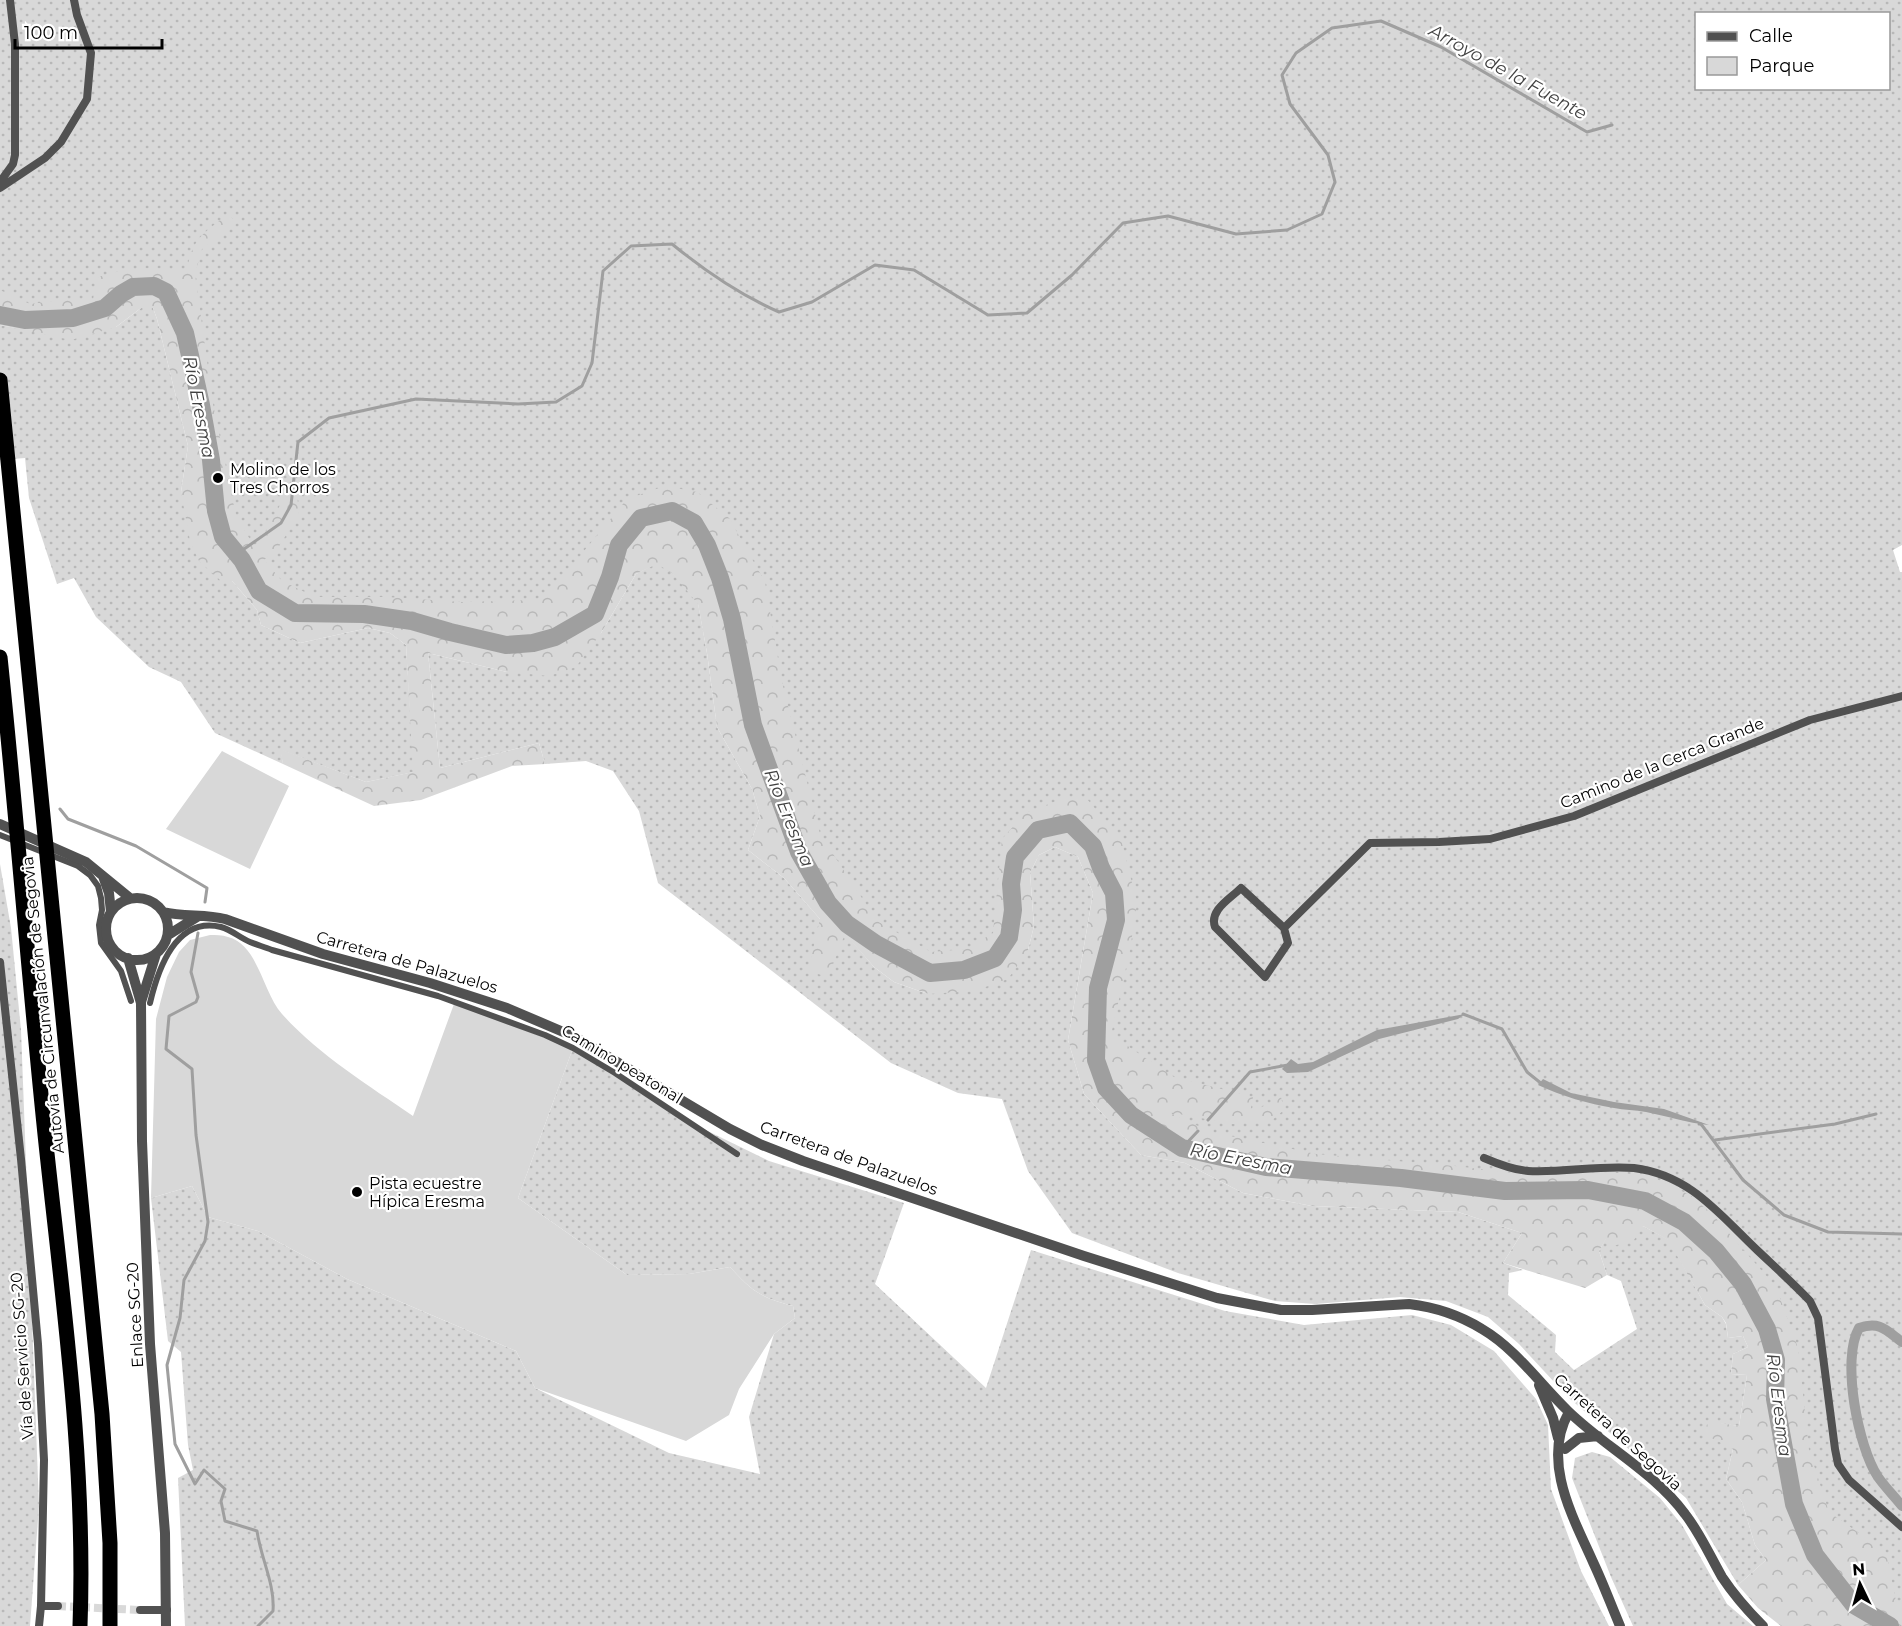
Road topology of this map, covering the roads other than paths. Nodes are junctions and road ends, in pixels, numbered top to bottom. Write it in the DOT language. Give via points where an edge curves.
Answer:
graph roads {
  1 [pos="10,0"];
  2 [pos="74,0"];
  3 [pos="0,182"];
  4 [pos="0,188"];
  5 [pos="0,380"];
  6 [pos="0,657"];
  7 [pos="1902,696"];
  8 [pos="0,824"];
  9 [pos="0,835"];
  10 [pos="103,876"];
  11 [pos="130,898"];
  12 [pos="111,912"];
  13 [pos="164,912"];
  14 [pos="198,917"];
  15 [pos="1284,928"];
  16 [pos="168,935"];
  17 [pos="156,954"];
  18 [pos="128,958"];
  19 [pos="0,962"];
  20 [pos="141,1002"];
  21 [pos="737,1154"];
  22 [pos="1484,1158"];
  23 [pos="1482,1329"];
  24 [pos="1535,1377"];
  25 [pos="1570,1413"];
  26 [pos="1598,1436"];
  27 [pos="1562,1448"];
  28 [pos="1902,1527"];
  29 [pos="41,1606"];
  30 [pos="58,1606"];
  31 [pos="140,1610"];
  32 [pos="166,1610"];
  33 [pos="80,1624"];
  34 [pos="39,1626"];
  35 [pos="110,1626"];
  36 [pos="166,1626"];
  37 [pos="1620,1626"];
  38 [pos="1763,1626"];
  1 -- 3 [label="street" via="15,44 15,155"];
  2 -- 4 [label="street" via="91,52 87,99 61,142 45,158"];
  5 -- 35 [label="highway, Autovía de Circunvalación de Segovia" via="102,1414 110,1543"];
  6 -- 33 [label="highway, Autovía de Circunvalación de Segovia" via="79,1488"];
  7 -- 15 [label="street, Camino de la Cerca Grande" via="1810,720 1574,816 1490,839 1370,843"];
  8 -- 10 [label="street" via="86,862"];
  9 -- 20 [label="street" via="78,866 90,875 101,898 101,943"];
  10 -- 11 [label="street"];
  10 -- 12 [label="street"];
  11 -- 12 [label="street"];
  11 -- 13 [label="street" via="148,900"];
  12 -- 18 [label="street" via="106,928 108,940"];
  13 -- 14 [label="street, Carretera de Palazuelos"];
  13 -- 16 [label="street"];
  14 -- 16 [label="street"];
  14 -- 23 [label="street, Carretera de Palazuelos" via="225,919 323,954 430,982 507,1008 580,1040 762,1145 1095,1259 1217,1298 1281,1310 1423,1306"];
  15 -- 15 [label="street" via="1288,943 1265,977 1212,921 1214,913 1241,888"];
  16 -- 17 [label="street"];
  17 -- 18 [label="street" via="140,960"];
  17 -- 20 [label="street, Enlace SG-20"];
  18 -- 20 [label="street, Enlace SG-20"];
  19 -- 29 [label="street, Vía de Servicio SG-20" via="38,1344 44,1460"];
  20 -- 21 [label="street, Camino peatonal" via="176,940 203,927 218,927 272,950 447,999 545,1035 615,1073"];
  20 -- 32 [label="street, Enlace SG-20" via="150,1344 165,1533"];
  22 -- 28 [label="street" via="1528,1171 1633,1168 1660,1173 1703,1197 1810,1301 1818,1318 1838,1464 1849,1480"];
  23 -- 24 [label="street, Carretera de Segovia"];
  24 -- 25 [label="street, Carretera de Segovia"];
  24 -- 27 [label="street"];
  25 -- 26 [label="street, Carretera de Segovia"];
  25 -- 27 [label="street" via="1562,1427"];
  26 -- 27 [label="street" via="1579,1438"];
  26 -- 38 [label="street, Carretera de Segovia" via="1654,1481 1685,1513 1732,1591"];
  27 -- 37 [label="street" via="1559,1466 1565,1499"];
  29 -- 30 [label="street"];
  29 -- 34 [label="street, Vía de Servicio SG-20"];
  31 -- 32 [label="street"];
  32 -- 36 [label="street, Enlace SG-20"];
}
